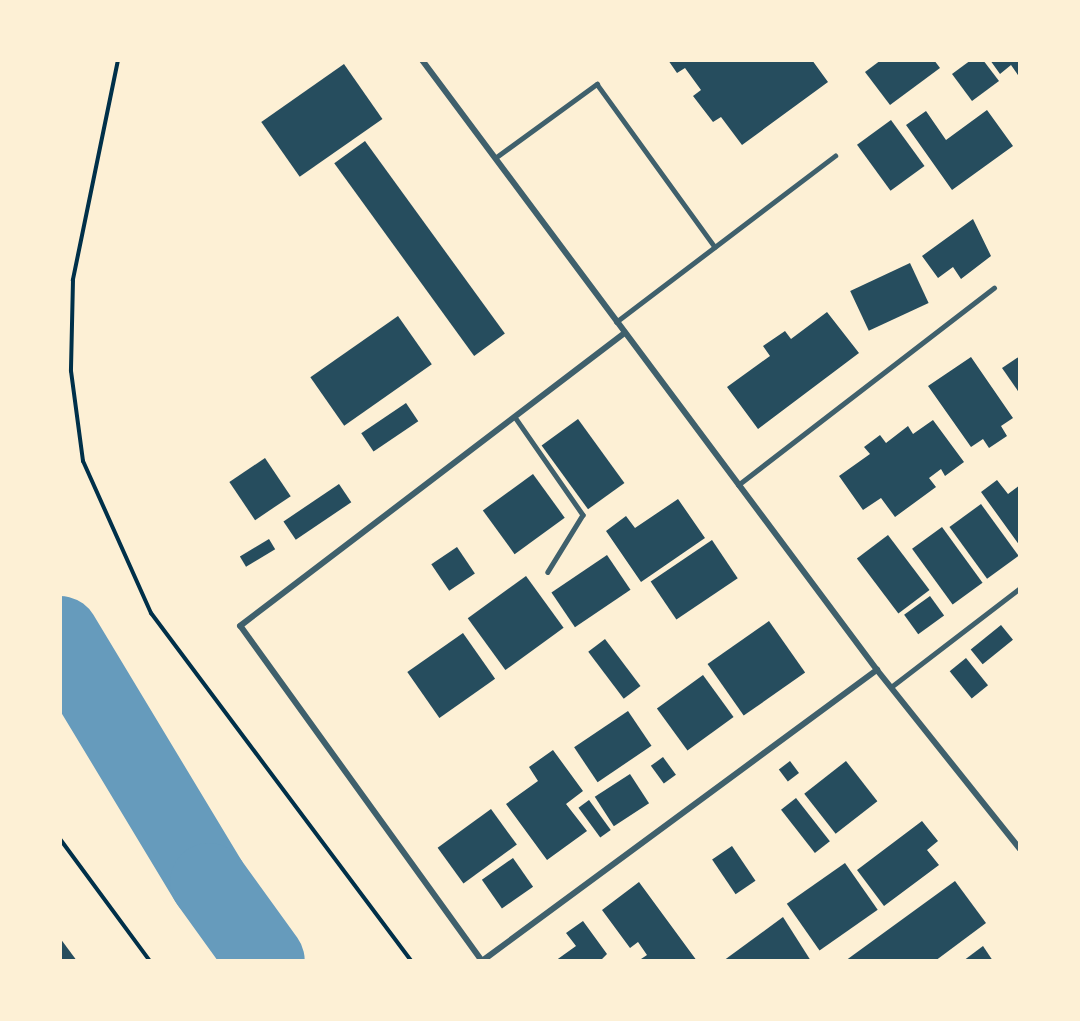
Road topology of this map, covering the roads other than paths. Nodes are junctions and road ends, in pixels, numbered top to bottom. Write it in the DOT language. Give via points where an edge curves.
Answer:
graph roads {
  1 [pos="422,60"];
  2 [pos="835,156"];
  3 [pos="495,158"];
  4 [pos="715,247"];
  5 [pos="994,288"];
  6 [pos="616,322"];
  7 [pos="625,333"];
  8 [pos="515,417"];
  9 [pos="738,485"];
  10 [pos="548,572"];
  11 [pos="1020,588"];
  12 [pos="877,670"];
  13 [pos="891,687"];
  14 [pos="1020,849"];
  15 [pos="482,961"];
  1 -- 3 [label="street"];
  2 -- 4 [label="lane"];
  3 -- 4 [label="lane" via="597,84"];
  3 -- 6 [label="street"];
  4 -- 6 [label="lane"];
  5 -- 9 [label="lane"];
  6 -- 7 [label="street"];
  7 -- 8 [label="street"];
  7 -- 9 [label="street"];
  8 -- 10 [label="lane" via="584,515"];
  8 -- 15 [label="street" via="240,626"];
  9 -- 12 [label="street"];
  11 -- 13 [label="lane"];
  12 -- 13 [label="street"];
  12 -- 15 [label="street"];
  13 -- 14 [label="street"];
}
